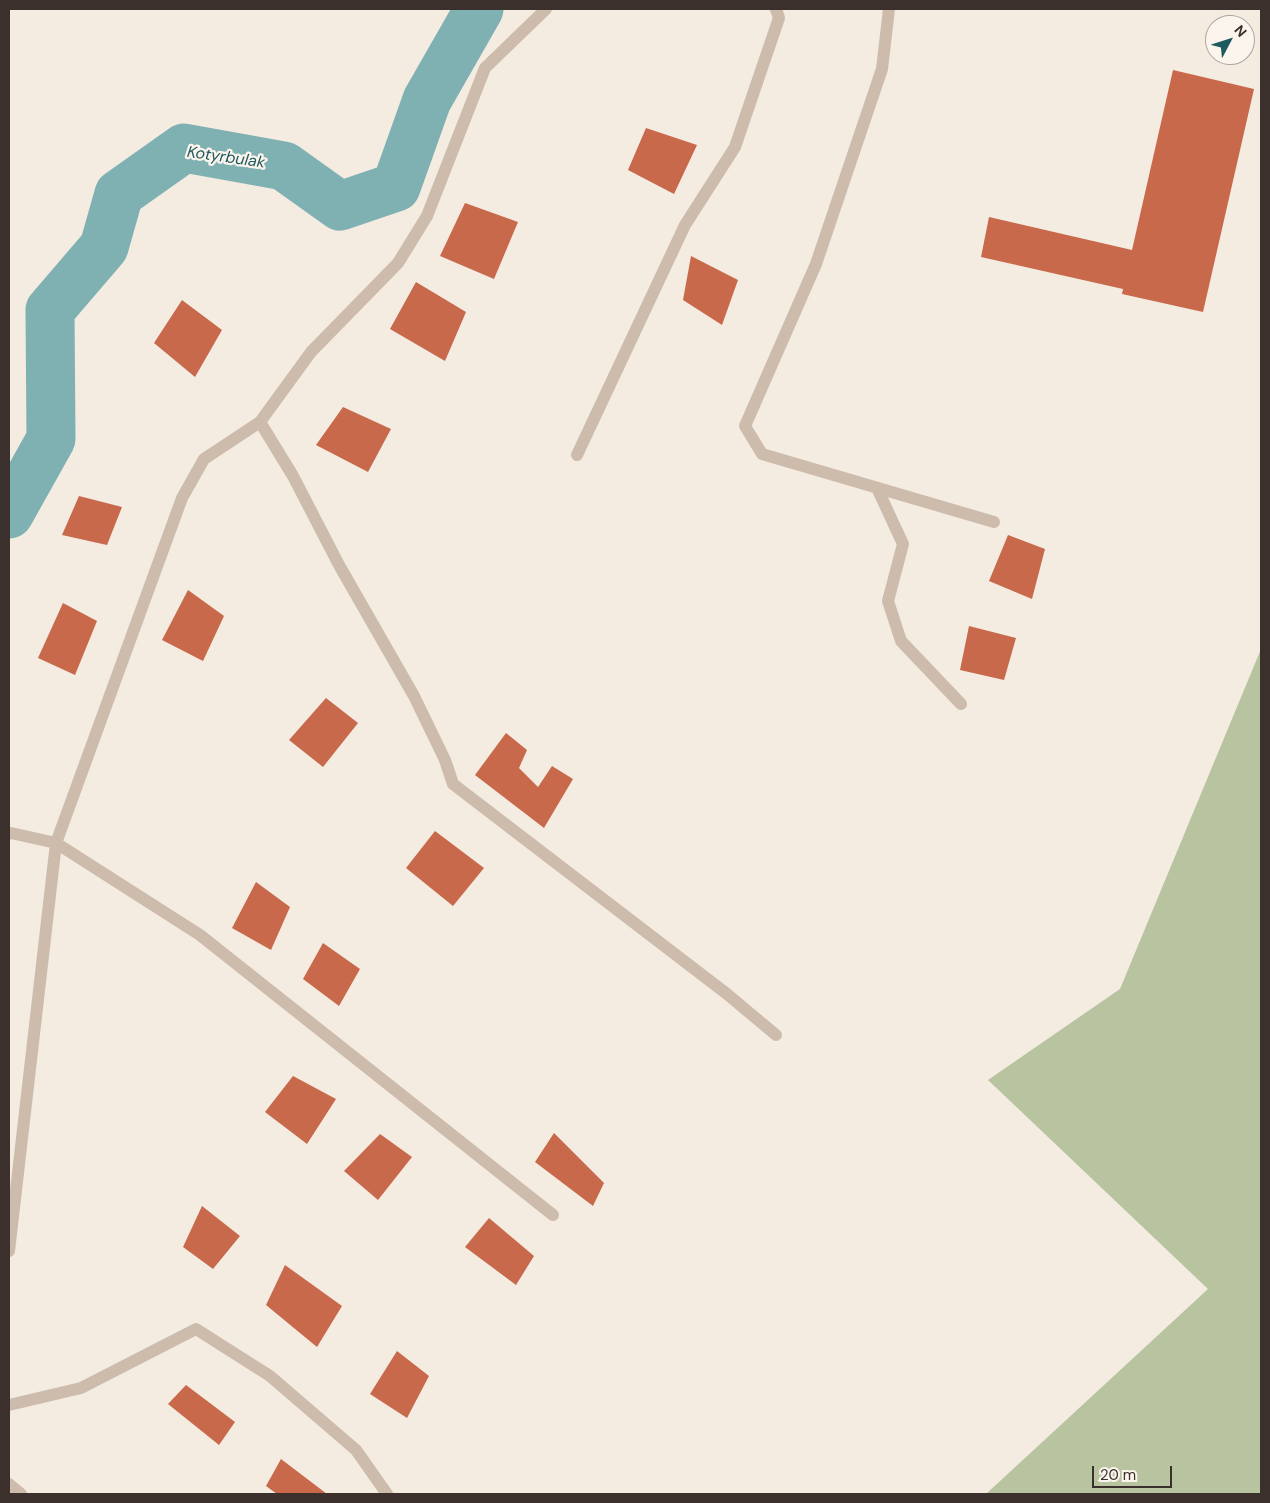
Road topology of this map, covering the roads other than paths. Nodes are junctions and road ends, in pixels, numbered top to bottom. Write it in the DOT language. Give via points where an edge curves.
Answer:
graph roads {
  1 [pos="546,9"];
  2 [pos="776,9"];
  3 [pos="889,9"];
  4 [pos="260,422"];
  5 [pos="577,455"];
  6 [pos="877,488"];
  7 [pos="994,522"];
  8 [pos="961,704"];
  9 [pos="9,834"];
  10 [pos="56,843"];
  11 [pos="776,1036"];
  12 [pos="553,1214"];
  13 [pos="9,1251"];
  14 [pos="9,1405"];
  15 [pos="9,1484"];
  16 [pos="21,1494"];
  17 [pos="387,1494"];
  1 -- 4 [label="lane" via="485,68 427,216 398,263 311,352"];
  2 -- 5 [label="lane" via="779,18 735,147 685,225"];
  3 -- 6 [label="lane" via="882,69 816,264 744,426 762,454"];
  4 -- 10 [label="lane" via="204,459 182,498"];
  4 -- 11 [label="lane" via="414,696 454,784 727,994"];
  6 -- 7 [label="lane"];
  6 -- 8 [label="lane" via="903,544 888,601 901,642"];
  9 -- 10 [label="lane"];
  10 -- 12 [label="lane" via="200,934"];
  10 -- 13 [label="lane"];
  14 -- 17 [label="lane" via="82,1388 196,1329 270,1376 356,1450"];
  15 -- 16 [label="lane"];
}
